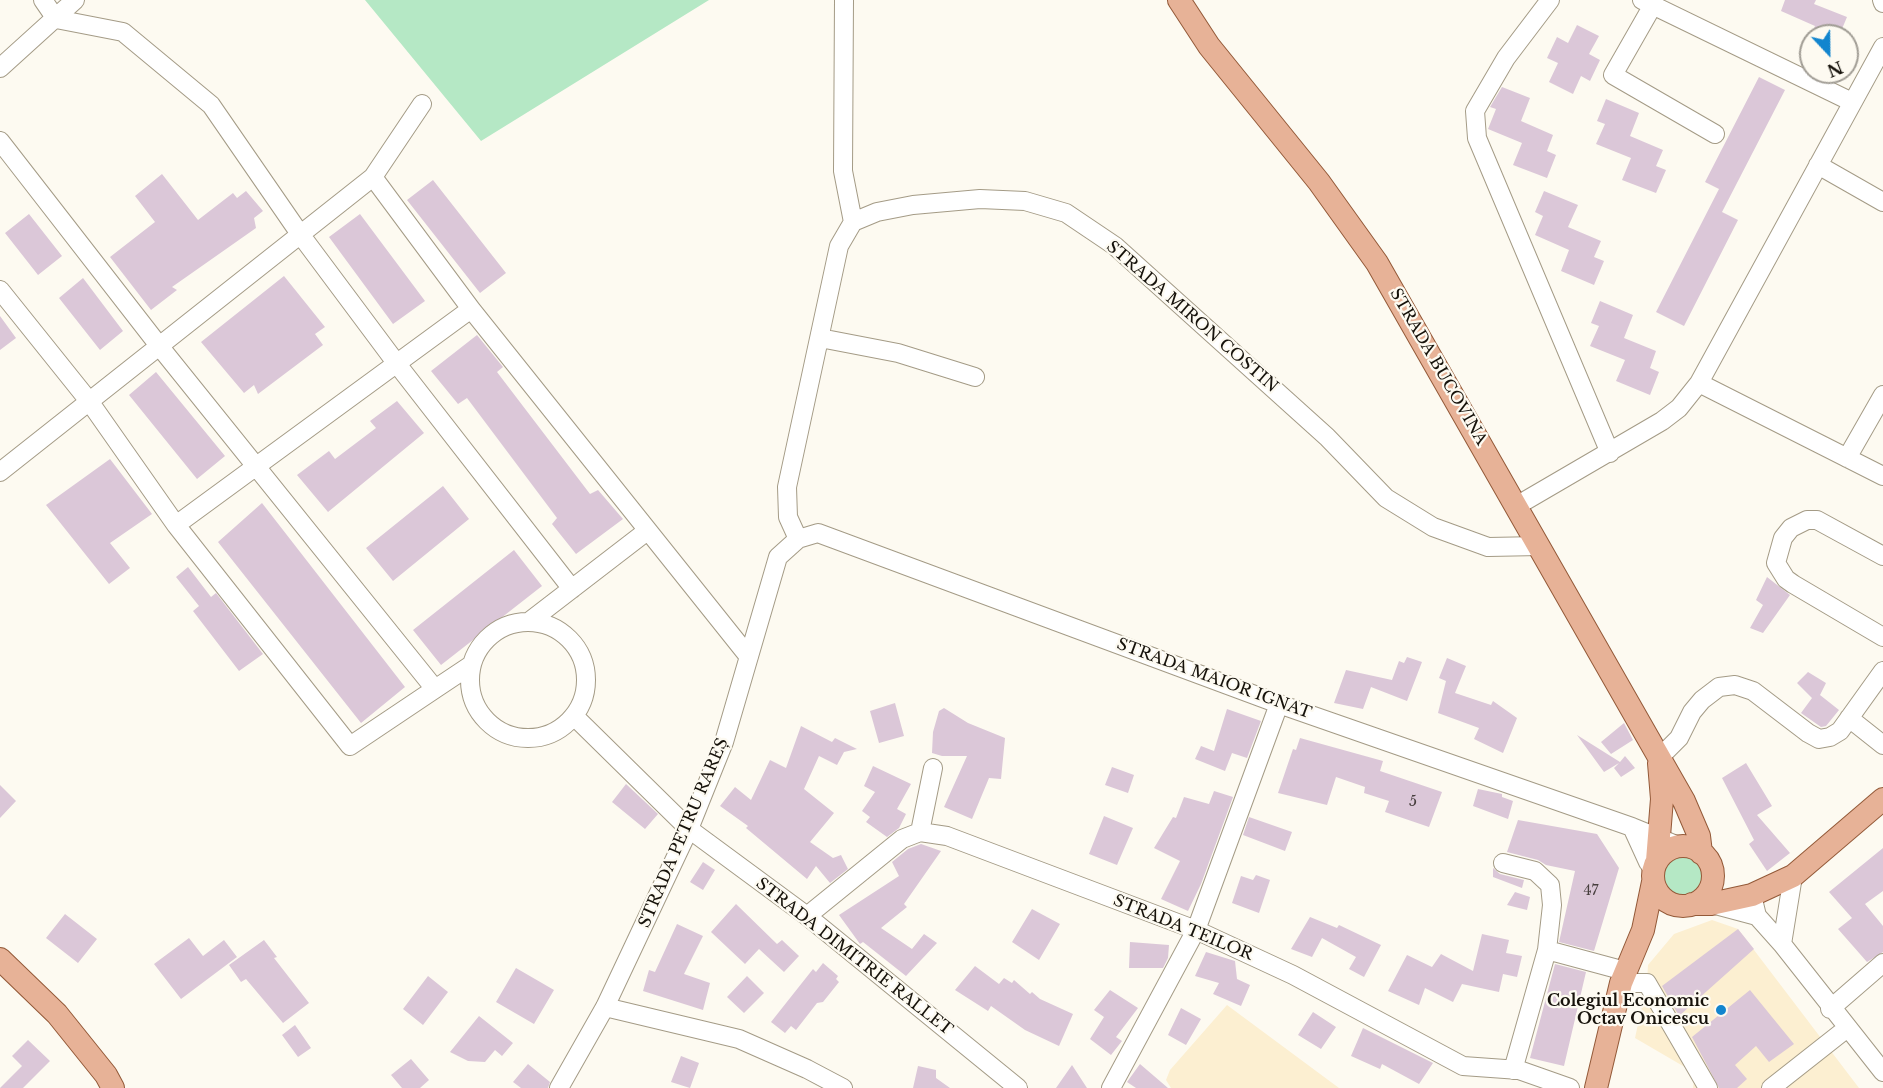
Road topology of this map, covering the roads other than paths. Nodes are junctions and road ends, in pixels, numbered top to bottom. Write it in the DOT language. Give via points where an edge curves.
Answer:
graph roads {
  1 [pos="43,0"];
  2 [pos="75,0"];
  3 [pos="843,0"];
  4 [pos="1179,0"];
  5 [pos="1550,0"];
  6 [pos="1647,3"];
  7 [pos="56,19"];
  8 [pos="1883,47"];
  9 [pos="0,68"];
  10 [pos="1852,102"];
  11 [pos="422,104"];
  12 [pos="1715,134"];
  13 [pos="0,141"];
  14 [pos="1818,165"];
  15 [pos="373,177"];
  16 [pos="1883,202"];
  17 [pos="853,222"];
  18 [pos="300,234"];
  19 [pos="0,290"];
  20 [pos="471,309"];
  21 [pos="820,339"];
  22 [pos="160,347"];
  23 [pos="397,364"];
  24 [pos="975,378"];
  25 [pos="1699,383"];
  26 [pos="1883,395"];
  27 [pos="88,401"];
  28 [pos="1610,453"];
  29 [pos="1847,458"];
  30 [pos="255,466"];
  31 [pos="0,472"];
  32 [pos="1883,476"];
  33 [pos="1518,505"];
  34 [pos="176,525"];
  35 [pos="647,531"];
  36 [pos="798,539"];
  37 [pos="1540,546"];
  38 [pos="1883,556"];
  39 [pos="572,589"];
  40 [pos="530,621"];
  41 [pos="1883,637"];
  42 [pos="749,657"];
  43 [pos="471,665"];
  44 [pos="1883,671"];
  45 [pos="435,689"];
  46 [pos="1279,704"];
  47 [pos="574,716"];
  48 [pos="1849,718"];
  49 [pos="1883,745"];
  50 [pos="1659,758"];
  51 [pos="933,768"];
  52 [pos="1881,804"];
  53 [pos="1632,827"];
  54 [pos="689,830"];
  55 [pos="920,832"];
  56 [pos="1698,856"];
  57 [pos="1503,863"];
  58 [pos="1655,863"];
  59 [pos="1793,876"];
  60 [pos="1695,905"];
  61 [pos="1754,906"];
  62 [pos="807,916"];
  63 [pos="1196,930"];
  64 [pos="1643,930"];
  65 [pos="1782,944"];
  66 [pos="1547,950"];
  67 [pos="0,959"];
  68 [pos="1883,963"];
  69 [pos="1623,977"];
  70 [pos="605,1007"];
  71 [pos="1830,1009"];
  72 [pos="1846,1029"];
  73 [pos="1513,1070"];
  74 [pos="1883,1072"];
  75 [pos="112,1088"];
  76 [pos="559,1088"];
  77 [pos="843,1088"];
  78 [pos="1018,1088"];
  79 [pos="1111,1088"];
  80 [pos="1570,1088"];
  81 [pos="1596,1088"];
  82 [pos="1708,1088"];
  83 [pos="1771,1088"];
  1 -- 7 [label="street"];
  2 -- 7 [label="street"];
  3 -- 17 [label="street" via="843,171"];
  4 -- 33 [label="main road, STRADA BUCOVINA" via="1209,46 1319,182 1377,263"];
  5 -- 28 [label="street" via="1506,58 1476,111 1477,138"];
  6 -- 10 [label="street"];
  6 -- 12 [label="street" via="1613,75"];
  7 -- 9 [label="street"];
  7 -- 18 [label="street" via="123,32 211,105"];
  8 -- 10 [label="street"];
  10 -- 14 [label="street"];
  11 -- 15 [label="street"];
  13 -- 22 [label="street"];
  14 -- 16 [label="street"];
  14 -- 25 [label="street"];
  15 -- 18 [label="street"];
  15 -- 20 [label="street"];
  17 -- 21 [label="street" via="838,246"];
  17 -- 37 [label="street, STRADA MIRON COSTIN" via="877,212 913,205 980,199 1024,201 1066,213 1115,246 1327,437 1386,498 1433,527 1488,547"];
  18 -- 22 [label="street"];
  18 -- 23 [label="street"];
  19 -- 27 [label="street"];
  20 -- 23 [label="street"];
  20 -- 35 [label="street"];
  21 -- 24 [label="street" via="898,353"];
  21 -- 36 [label="street" via="787,487 788,517"];
  22 -- 27 [label="street"];
  22 -- 30 [label="street"];
  23 -- 30 [label="street"];
  23 -- 39 [label="street"];
  25 -- 28 [label="street" via="1679,408"];
  25 -- 29 [label="street"];
  26 -- 29 [label="street"];
  27 -- 31 [label="street"];
  27 -- 34 [label="street"];
  28 -- 33 [label="street"];
  29 -- 32 [label="street"];
  30 -- 34 [label="street"];
  30 -- 45 [label="street"];
  33 -- 37 [label="main road, STRADA BUCOVINA"];
  34 -- 45 [label="street" via="350,746"];
  35 -- 39 [label="street"];
  35 -- 42 [label="street"];
  36 -- 42 [label="street, STRADA PETRU RAREȘ" via="778,558"];
  36 -- 46 [label="street, STRADA MAIOR IGNAT" via="818,533 839,539"];
  37 -- 50 [label="main road, STRADA BUCOVINA"];
  38 -- 41 [label="street" via="1816,520 1807,520 1791,528 1783,538 1776,563 1794,585"];
  39 -- 40 [label="street"];
  40 -- 43 [label="street" via="511,624 493,633"];
  40 -- 47 [label="street" via="557,629 577,647 585,664 587,682"];
  42 -- 54 [label="street, STRADA PETRU RAREȘ" via="724,742"];
  43 -- 45 [label="street"];
  43 -- 47 [label="street" via="473,700 488,722 510,736 545,736"];
  44 -- 48 [label="street"];
  46 -- 53 [label="street, STRADA MAIOR IGNAT"];
  46 -- 63 [label="street"];
  47 -- 54 [label="street, STRADA DIMITRIE RALLET"];
  48 -- 49 [label="street"];
  48 -- 50 [label="street" via="1840,731 1819,739 1754,691 1735,685 1719,687 1697,706 1679,738"];
  50 -- 56 [label="main road, STRADA BUCOVINA" via="1692,817"];
  50 -- 58 [label="main road, STRADA BUCOVINA" via="1662,799"];
  51 -- 55 [label="street"];
  52 -- 59 [label="main road"];
  53 -- 58 [label="street, STRADA MAIOR IGNAT"];
  53 -- 58 [label="street" via="1648,862"];
  54 -- 62 [label="street, STRADA DIMITRIE RALLET"];
  54 -- 70 [label="street, STRADA PETRU RAREȘ"];
  55 -- 62 [label="street" via="902,839"];
  55 -- 63 [label="street, STRADA TEILOR" via="947,836"];
  56 -- 58 [label="main road" via="1672,849"];
  56 -- 60 [label="main road" via="1711,886"];
  56 -- 61 [label="main road"];
  57 -- 66 [label="street" via="1535,870 1550,885"];
  58 -- 60 [label="main road" via="1663,898"];
  58 -- 64 [label="main road, STRADA BUCOVINA"];
  59 -- 61 [label="main road"];
  59 -- 65 [label="street"];
  60 -- 61 [label="main road"];
  60 -- 64 [label="main road"];
  61 -- 65 [label="street"];
  62 -- 78 [label="street, STRADA DIMITRIE RALLET"];
  63 -- 73 [label="street, STRADA TEILOR" via="1293,975 1463,1066"];
  63 -- 79 [label="street"];
  64 -- 69 [label="main road, STRADA BUCOVINA"];
  65 -- 71 [label="street"];
  66 -- 69 [label="street"];
  66 -- 73 [label="street"];
  67 -- 75 [label="main road" via="57,1014"];
  68 -- 71 [label="street"];
  69 -- 81 [label="main road, STRADA BUCOVINA"];
  69 -- 82 [label="street" via="1647,983"];
  70 -- 76 [label="street, STRADA PETRU RAREȘ"];
  70 -- 77 [label="street" via="739,1039"];
  71 -- 72 [label="street"];
  72 -- 74 [label="street"];
  72 -- 83 [label="street"];
  73 -- 80 [label="street, STRADA TEILOR"];
}
